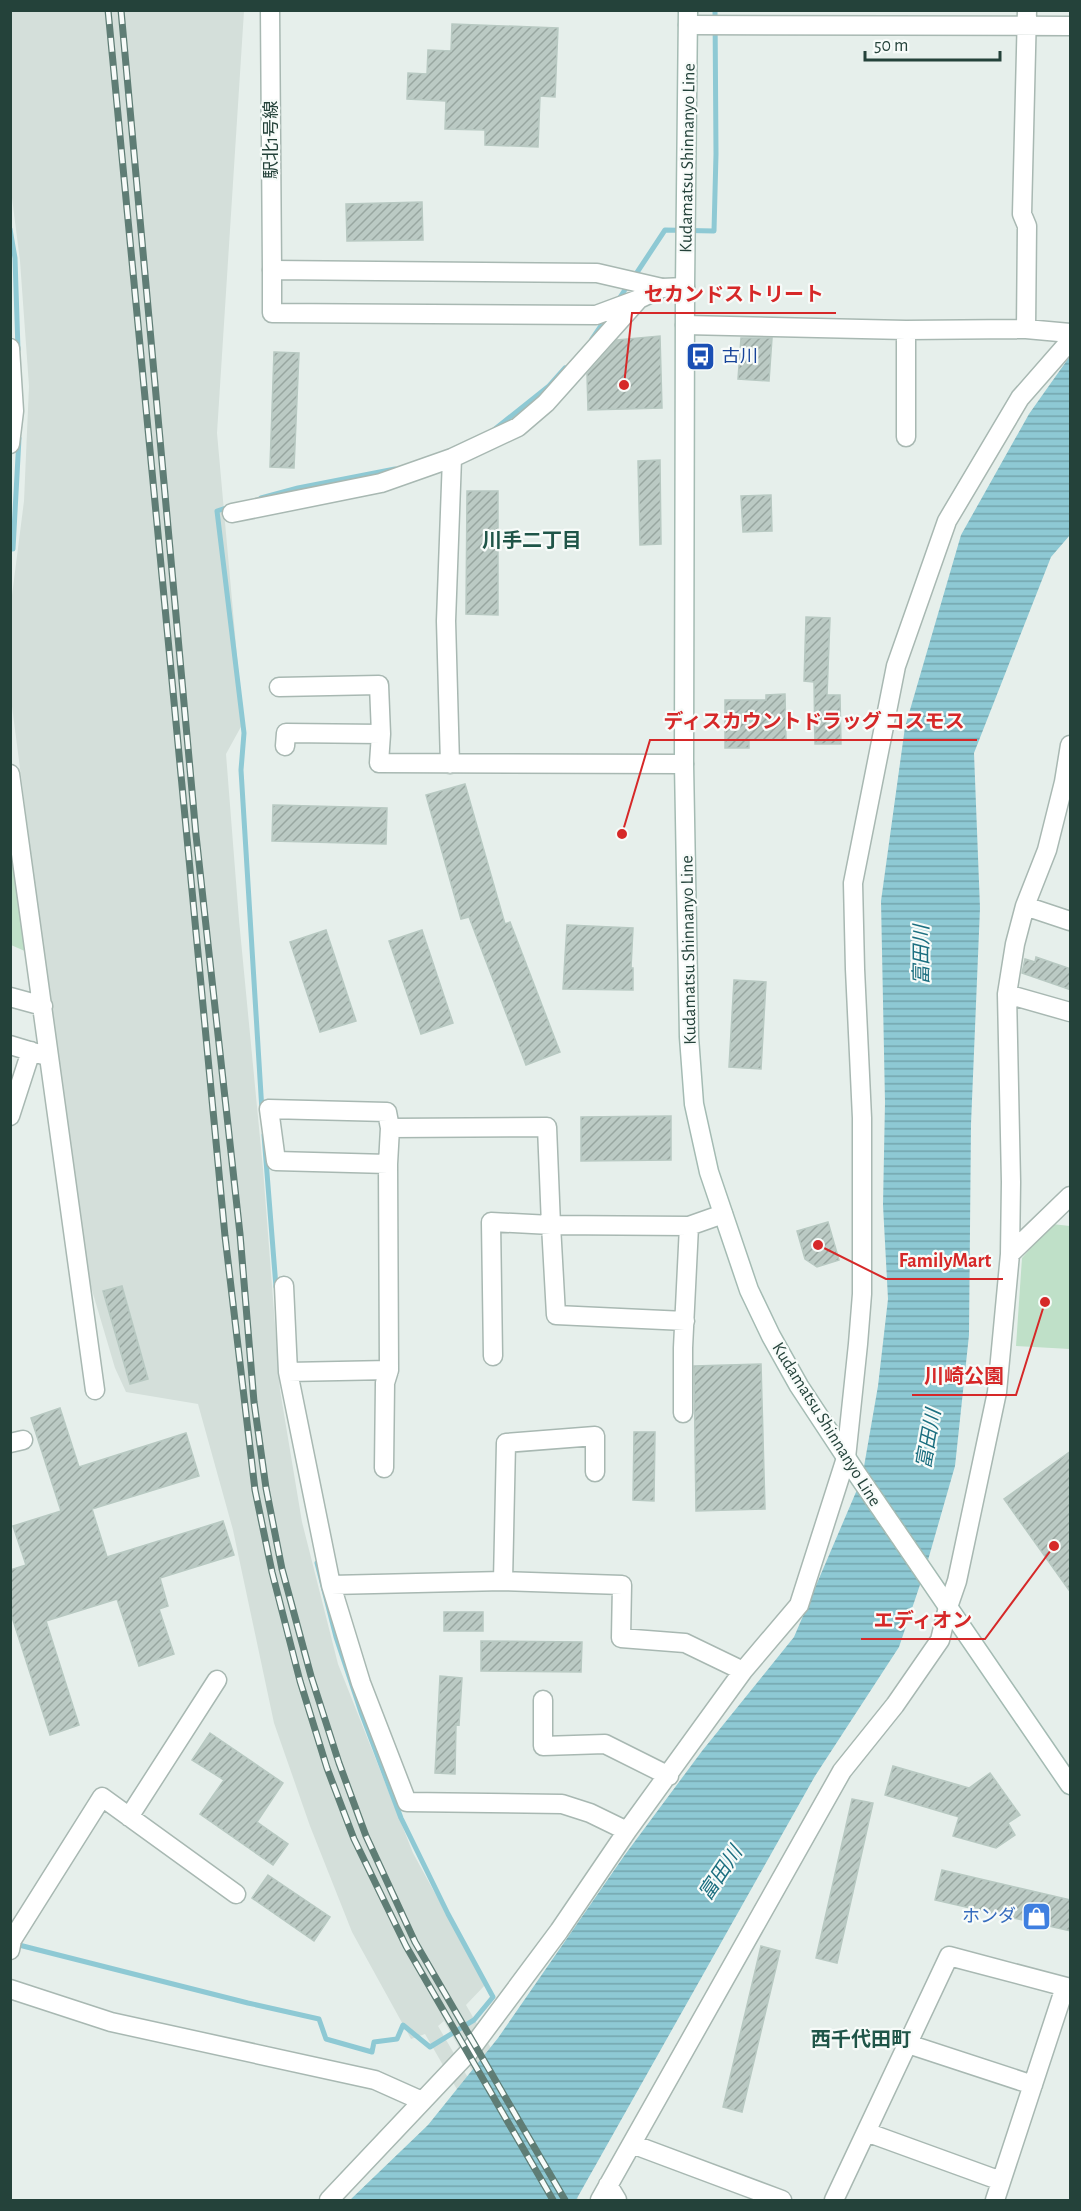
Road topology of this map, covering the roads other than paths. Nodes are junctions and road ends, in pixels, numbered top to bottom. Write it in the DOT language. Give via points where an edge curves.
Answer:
graph roads {
  1 [pos="270,10"];
  2 [pos="688,18"];
  3 [pos="1027,18"];
  4 [pos="1071,26"];
  5 [pos="272,270"];
  6 [pos="685,287"];
  7 [pos="662,288"];
  8 [pos="639,299"];
  9 [pos="685,325"];
  10 [pos="1026,329"];
  11 [pos="906,330"];
  12 [pos="1071,333"];
  13 [pos="1071,341"];
  14 [pos="10,348"];
  15 [pos="906,436"];
  16 [pos="10,444"];
  17 [pos="452,458"];
  18 [pos="232,513"];
  19 [pos="279,687"];
  20 [pos="381,734"];
  21 [pos="1071,745"];
  22 [pos="285,746"];
  23 [pos="450,764"];
  24 [pos="684,764"];
  25 [pos="10,774"];
  26 [pos="1067,783"];
  27 [pos="13,813"];
  28 [pos="1024,906"];
  29 [pos="1071,921"];
  30 [pos="1007,994"];
  31 [pos="10,997"];
  32 [pos="43,1006"];
  33 [pos="1071,1012"];
  34 [pos="10,1045"];
  35 [pos="31,1051"];
  36 [pos="50,1057"];
  37 [pos="10,1116"];
  38 [pos="390,1128"];
  39 [pos="388,1164"];
  40 [pos="1071,1196"];
  41 [pos="723,1214"];
  42 [pos="551,1225"];
  43 [pos="689,1226"];
  44 [pos="1010,1254"];
  45 [pos="284,1286"];
  46 [pos="685,1321"];
  47 [pos="493,1356"];
  48 [pos="389,1370"];
  49 [pos="288,1372"];
  50 [pos="95,1390"];
  51 [pos="683,1413"];
  52 [pos="846,1458"];
  53 [pos="384,1468"];
  54 [pos="595,1472"];
  55 [pos="503,1581"];
  56 [pos="331,1585"];
  57 [pos="943,1600"];
  58 [pos="743,1671"];
  59 [pos="217,1680"];
  60 [pos="543,1700"];
  61 [pos="669,1776"];
  62 [pos="1071,1785"];
  63 [pos="129,1817"];
  64 [pos="627,1831"];
  65 [pos="236,1894"];
  66 [pos="10,1950"];
  67 [pos="1068,1987"];
  68 [pos="10,1989"];
  69 [pos="908,2044"];
  70 [pos="1033,2085"];
  71 [pos="422,2101"];
  72 [pos="866,2132"];
  73 [pos="632,2144"];
  74 [pos="1001,2181"];
  75 [pos="608,2195"];
  76 [pos="329,2200"];
  77 [pos="782,2200"];
  78 [pos="834,2200"];
  79 [pos="995,2200"];
  1 -- 5 [label="street, 駅北1号線"];
  2 -- 3 [label="street"];
  2 -- 6 [label="street, Kudamatsu Shinnanyo Line"];
  3 -- 4 [label="street"];
  3 -- 10 [label="street" via="1022,214 1027,226"];
  5 -- 7 [label="street" via="597,273"];
  5 -- 8 [label="street, 駅北1号線" via="272,313 596,315"];
  6 -- 7 [label="street"];
  6 -- 9 [label="street, Kudamatsu Shinnanyo Line"];
  7 -- 8 [label="street"];
  8 -- 17 [label="street" via="546,403 518,427"];
  9 -- 11 [label="street"];
  9 -- 24 [label="street, Kudamatsu Shinnanyo Line"];
  10 -- 11 [label="street"];
  10 -- 12 [label="street"];
  11 -- 15 [label="street"];
  13 -- 52 [label="street" via="1020,398 946,521 896,666 853,883 862,1118 862,1282"];
  14 -- 16 [label="street" via="14,411"];
  17 -- 18 [label="street" via="381,483"];
  17 -- 23 [label="street" via="446,621"];
  19 -- 20 [label="street" via="379,685"];
  20 -- 22 [label="street" via="286,733"];
  20 -- 23 [label="street" via="379,763"];
  21 -- 26 [label="street"];
  23 -- 24 [label="street"];
  24 -- 41 [label="street, Kudamatsu Shinnanyo Line" via="689,1037 694,1104"];
  25 -- 27 [label="street"];
  26 -- 28 [label="street" via="1047,850"];
  27 -- 32 [label="street"];
  28 -- 29 [label="street"];
  28 -- 30 [label="street"];
  30 -- 33 [label="street"];
  30 -- 44 [label="street"];
  31 -- 32 [label="street"];
  32 -- 36 [label="street"];
  34 -- 35 [label="street"];
  35 -- 36 [label="street"];
  35 -- 37 [label="street"];
  36 -- 50 [label="street"];
  38 -- 39 [label="street"];
  38 -- 39 [label="street" via="387,1112 269,1109 276,1161"];
  38 -- 42 [label="street" via="547,1127"];
  39 -- 48 [label="street"];
  40 -- 44 [label="street"];
  41 -- 43 [label="street"];
  41 -- 52 [label="street, Kudamatsu Shinnanyo Line" via="771,1336"];
  42 -- 43 [label="street"];
  42 -- 46 [label="street" via="556,1315"];
  42 -- 47 [label="street" via="491,1222"];
  43 -- 46 [label="street"];
  44 -- 57 [label="street" via="997,1392 957,1581"];
  45 -- 49 [label="street"];
  46 -- 51 [label="street"];
  48 -- 49 [label="street"];
  48 -- 53 [label="street" via="385,1383"];
  49 -- 56 [label="street"];
  52 -- 57 [label="street, Kudamatsu Shinnanyo Line"];
  52 -- 58 [label="street" via="799,1605"];
  54 -- 55 [label="street" via="595,1436 506,1443"];
  55 -- 56 [label="street"];
  55 -- 58 [label="street" via="622,1585 621,1638 685,1642"];
  56 -- 64 [label="street" via="362,1683 407,1802 562,1804"];
  57 -- 62 [label="street, Kudamatsu Shinnanyo Line"];
  57 -- 73 [label="street" via="940,1640 842,1771"];
  58 -- 61 [label="street"];
  59 -- 63 [label="street"];
  60 -- 61 [label="street" via="543,1746 605,1744"];
  61 -- 64 [label="street"];
  63 -- 65 [label="street"];
  63 -- 66 [label="street" via="102,1797 12,1940"];
  64 -- 71 [label="street" via="468,2053"];
  67 -- 69 [label="street" via="949,1956"];
  67 -- 70 [label="street"];
  68 -- 71 [label="street" via="111,2022 375,2080"];
  69 -- 70 [label="street"];
  69 -- 72 [label="street"];
  70 -- 74 [label="street"];
  71 -- 76 [label="street"];
  72 -- 74 [label="street"];
  72 -- 78 [label="street"];
  73 -- 75 [label="street"];
  73 -- 77 [label="street"];
  74 -- 79 [label="street"];
}
